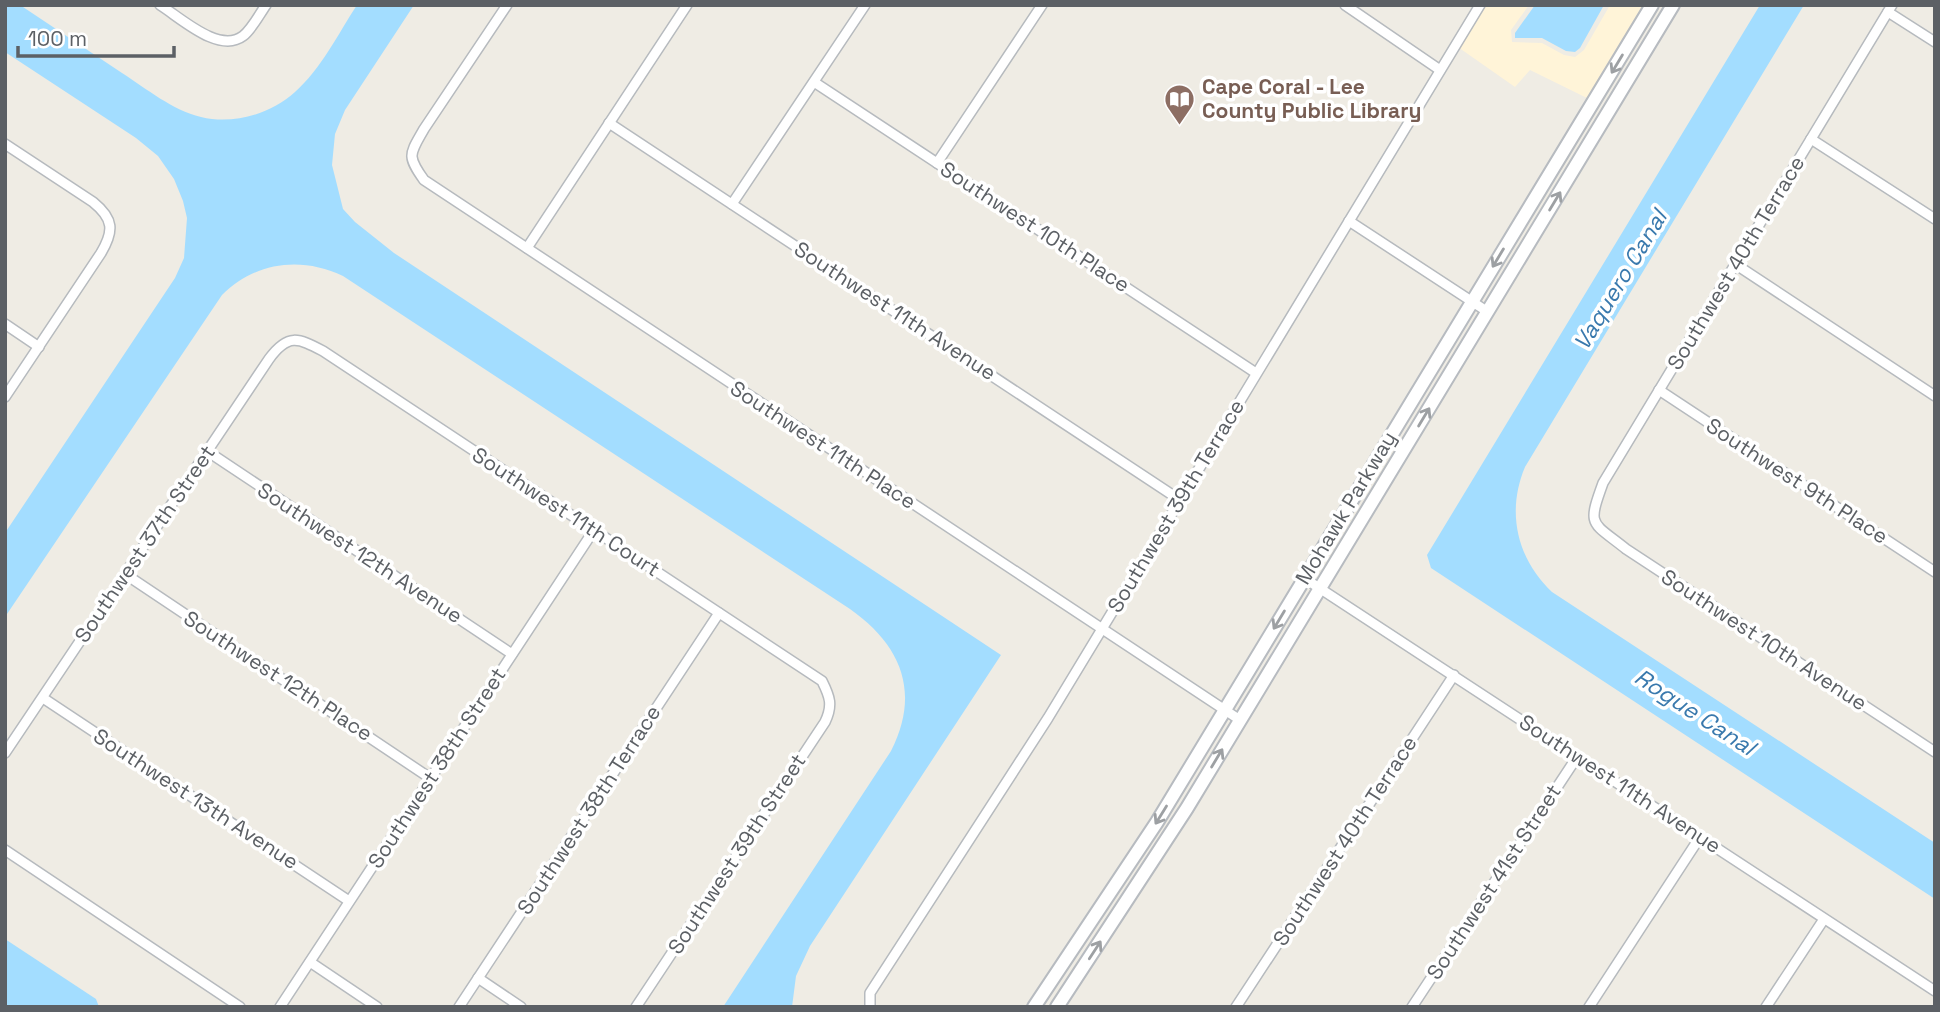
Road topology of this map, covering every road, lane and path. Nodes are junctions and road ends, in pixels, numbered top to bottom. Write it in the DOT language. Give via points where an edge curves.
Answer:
graph roads {
  1 [pos="160,5"];
  2 [pos="266,5"];
  3 [pos="507,5"];
  4 [pos="687,5"];
  5 [pos="865,5"];
  6 [pos="1042,5"];
  7 [pos="1345,5"];
  8 [pos="1480,5"];
  9 [pos="1652,5"];
  10 [pos="1673,5"];
  11 [pos="1890,9"];
  12 [pos="1935,42"];
  13 [pos="1440,70"];
  14 [pos="814,82"];
  15 [pos="609,123"];
  16 [pos="1811,139"];
  17 [pos="5,144"];
  18 [pos="937,163"];
  19 [pos="732,204"];
  20 [pos="1935,219"];
  21 [pos="1349,221"];
  22 [pos="527,248"];
  23 [pos="1735,264"];
  24 [pos="1472,301"];
  25 [pos="1488,312"];
  26 [pos="5,324"];
  27 [pos="290,339"];
  28 [pos="39,347"];
  29 [pos="1256,373"];
  30 [pos="1659,390"];
  31 [pos="1935,396"];
  32 [pos="5,397"];
  33 [pos="207,451"];
  34 [pos="1180,500"];
  35 [pos="1595,525"];
  36 [pos="594,530"];
  37 [pos="1935,572"];
  38 [pos="125,574"];
  39 [pos="1304,578"];
  40 [pos="1320,589"];
  41 [pos="719,613"];
  42 [pos="1102,628"];
  43 [pos="512,654"];
  44 [pos="1454,675"];
  45 [pos="43,698"];
  46 [pos="831,699"];
  47 [pos="1225,709"];
  48 [pos="1240,720"];
  49 [pos="1935,752"];
  50 [pos="5,753"];
  51 [pos="1577,757"];
  52 [pos="430,778"];
  53 [pos="1700,837"];
  54 [pos="5,850"];
  55 [pos="349,901"];
  56 [pos="1824,919"];
  57 [pos="310,962"];
  58 [pos="478,978"];
  59 [pos="1935,991"];
  60 [pos="869,1006"];
  61 [pos="240,1007"];
  62 [pos="280,1007"];
  63 [pos="377,1007"];
  64 [pos="459,1007"];
  65 [pos="521,1007"];
  66 [pos="636,1007"];
  67 [pos="1034,1007"];
  68 [pos="1058,1007"];
  69 [pos="1236,1007"];
  70 [pos="1412,1007"];
  71 [pos="1589,1007"];
  72 [pos="1766,1007"];
  1 -- 2 [label="street" via="211,39 233,42 245,35"];
  3 -- 22 [label="street, Southwest 11th Place" via="424,129 412,151 412,163 424,180"];
  4 -- 15 [label="street"];
  5 -- 14 [label="street"];
  6 -- 18 [label="street"];
  7 -- 13 [label="street"];
  8 -- 13 [label="street, Southwest 39th Terrace"];
  9 -- 24 [label="street, Mohawk Parkway, one-way"];
  25 -- 10 [label="street, Mohawk Parkway, one-way"];
  11 -- 12 [label="street"];
  11 -- 16 [label="street, Southwest 40th Terrace"];
  13 -- 21 [label="street, Southwest 39th Terrace"];
  14 -- 18 [label="street, Southwest 10th Place"];
  14 -- 19 [label="street"];
  15 -- 19 [label="street, Southwest 11th Avenue"];
  15 -- 22 [label="street"];
  16 -- 20 [label="street"];
  16 -- 23 [label="street, Southwest 40th Terrace"];
  17 -- 28 [label="street" via="103,209 111,226 101,253"];
  18 -- 29 [label="street, Southwest 10th Place"];
  19 -- 34 [label="street, Southwest 11th Avenue"];
  21 -- 24 [label="street"];
  21 -- 29 [label="street, Southwest 39th Terrace"];
  22 -- 42 [label="street, Southwest 11th Place"];
  23 -- 30 [label="street, Southwest 40th Terrace"];
  23 -- 31 [label="street"];
  24 -- 25 [label="street"];
  24 -- 39 [label="street, Mohawk Parkway"];
  40 -- 25 [label="street, Mohawk Parkway, one-way"];
  26 -- 28 [label="street"];
  27 -- 33 [label="street, Southwest 37th Street" via="277,348"];
  27 -- 36 [label="street, Southwest 11th Court" via="324,351"];
  28 -- 32 [label="street"];
  29 -- 34 [label="street, Southwest 39th Terrace"];
  30 -- 35 [label="street, Southwest 40th Terrace" via="1602,483 1592,513"];
  30 -- 37 [label="street, Southwest 9th Place"];
  33 -- 38 [label="street, Southwest 37th Street"];
  33 -- 43 [label="street, Southwest 12th Avenue"];
  34 -- 42 [label="street, Southwest 39th Terrace"];
  35 -- 49 [label="street, Southwest 10th Avenue"];
  36 -- 41 [label="street, Southwest 11th Court"];
  36 -- 43 [label="street, Southwest 38th Street"];
  38 -- 45 [label="street, Southwest 37th Street"];
  38 -- 52 [label="street, Southwest 12th Place"];
  39 -- 40 [label="street, Southwest 11th Avenue"];
  39 -- 47 [label="street, Mohawk Parkway, one-way"];
  40 -- 44 [label="street, Southwest 11th Avenue"];
  40 -- 48 [label="street, Mohawk Parkway"];
  41 -- 46 [label="street, Southwest 11th Court" via="822,681"];
  41 -- 58 [label="street, Southwest 38th Terrace"];
  42 -- 47 [label="street, Southwest 11th Place"];
  42 -- 60 [label="street, Southwest 39th Terrace" via="870,993"];
  43 -- 52 [label="street, Southwest 38th Street"];
  44 -- 51 [label="street, Southwest 11th Avenue"];
  44 -- 69 [label="street, Southwest 40th Terrace"];
  45 -- 50 [label="street, Southwest 37th Street"];
  45 -- 55 [label="street, Southwest 13th Avenue"];
  46 -- 66 [label="street, Southwest 39th Street" via="825,722"];
  47 -- 48 [label="street, Southwest 11th Place"];
  47 -- 67 [label="street, Mohawk Parkway, one-way" via="1157,822"];
  68 -- 48 [label="street, Mohawk Parkway, one-way"];
  51 -- 53 [label="street, Southwest 11th Avenue"];
  51 -- 70 [label="street, Southwest 41st Street"];
  52 -- 55 [label="street, Southwest 38th Street"];
  53 -- 56 [label="street, Southwest 11th Avenue"];
  53 -- 71 [label="street"];
  54 -- 61 [label="street"];
  55 -- 57 [label="street, Southwest 38th Street"];
  56 -- 59 [label="street, Southwest 11th Avenue"];
  56 -- 72 [label="street"];
  57 -- 62 [label="street, Southwest 38th Street"];
  57 -- 63 [label="street"];
  58 -- 64 [label="street, Southwest 38th Terrace"];
  58 -- 65 [label="street"];
}
